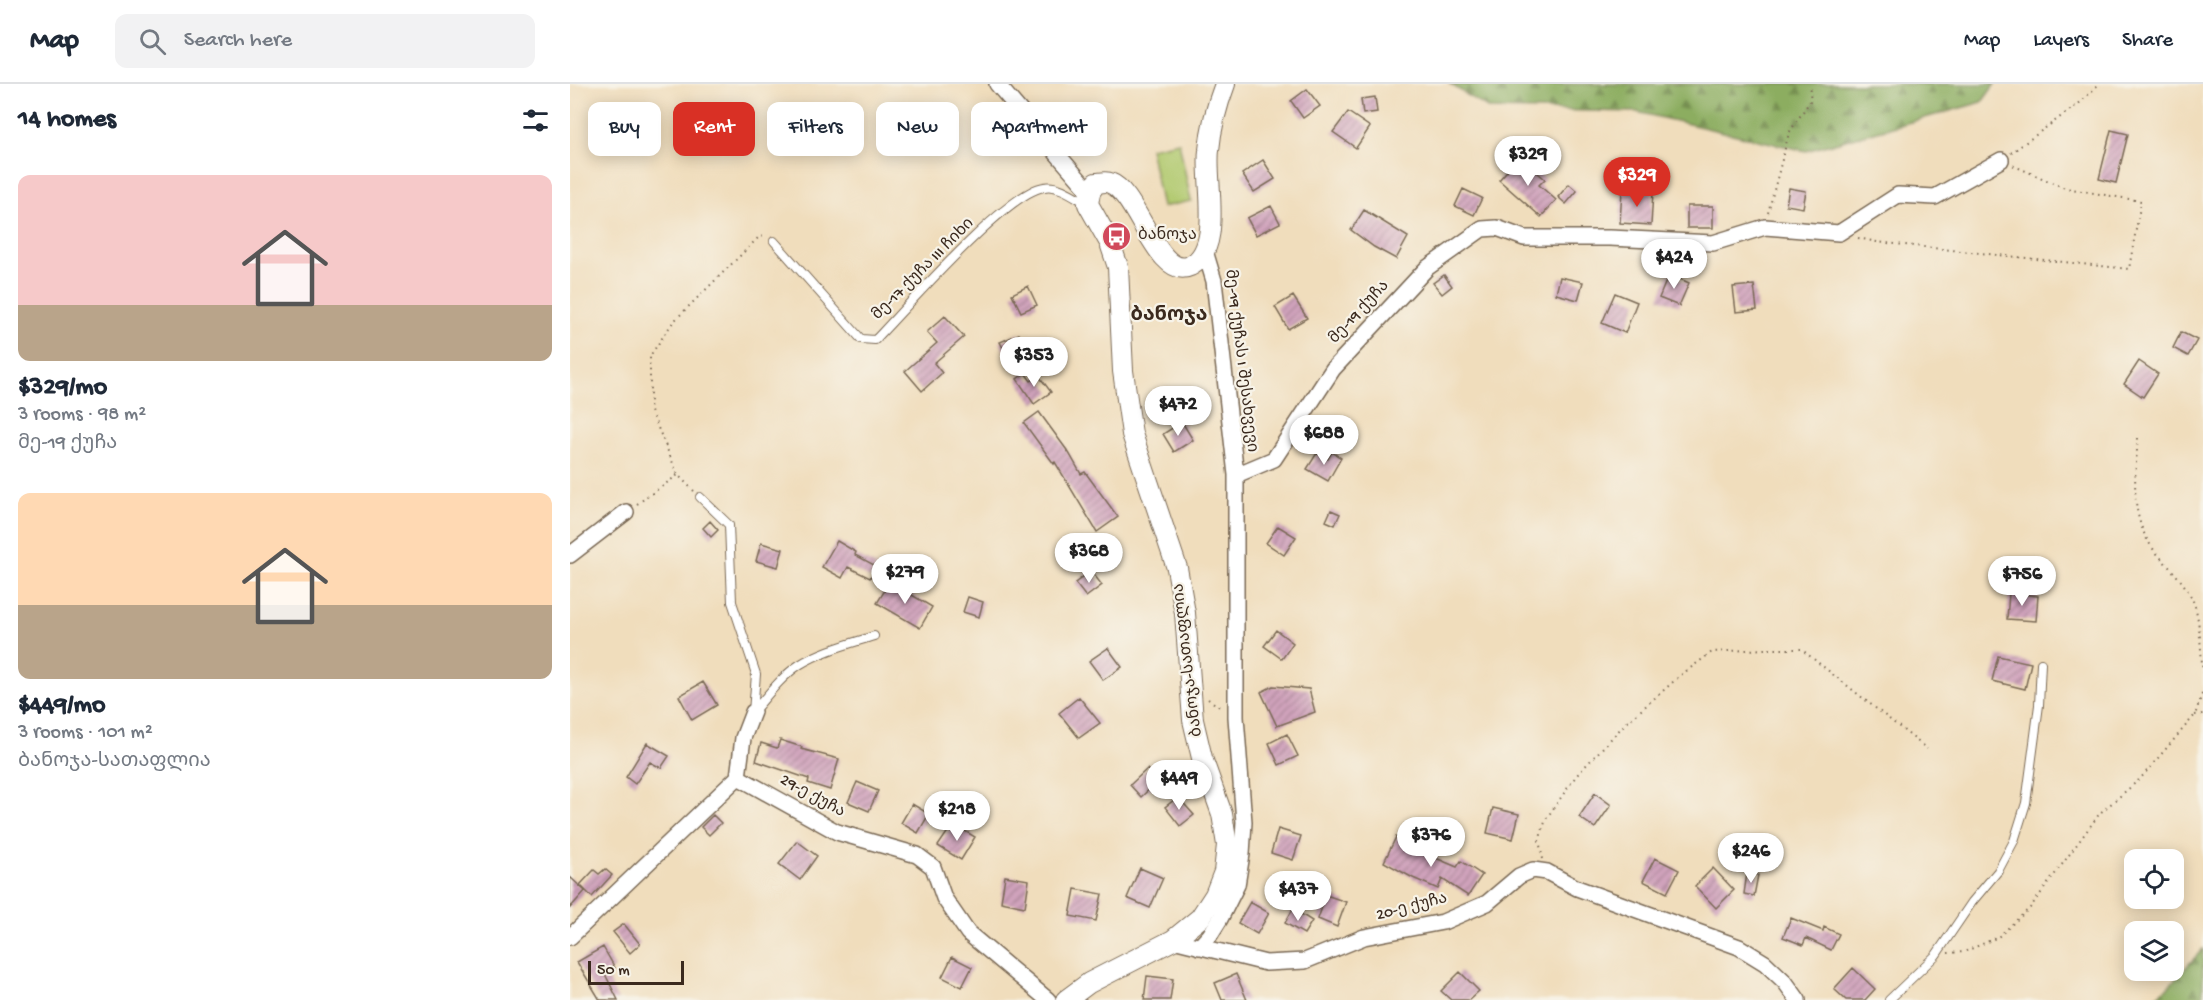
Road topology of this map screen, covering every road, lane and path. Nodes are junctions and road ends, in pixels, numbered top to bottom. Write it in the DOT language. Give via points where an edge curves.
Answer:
graph roads {
  1 [pos="997,84"];
  2 [pos="1225,84"];
  3 [pos="1811,84"];
  4 [pos="2099,84"];
  5 [pos="2001,160"];
  6 [pos="1089,198"];
  7 [pos="1765,227"];
  8 [pos="1839,234"];
  9 [pos="774,241"];
  10 [pos="1205,251"];
  11 [pos="2138,438"];
  12 [pos="678,475"];
  13 [pos="1236,475"];
  14 [pos="700,497"];
  15 [pos="626,512"];
  16 [pos="570,555"];
  17 [pos="874,636"];
  18 [pos="2041,663"];
  19 [pos="2203,674"];
  20 [pos="1189,686"];
  21 [pos="2203,691"];
  22 [pos="753,712"];
  23 [pos="2203,714"];
  24 [pos="2195,715"];
  25 [pos="1236,717"];
  26 [pos="1928,748"];
  27 [pos="738,777"];
  28 [pos="1547,872"];
  29 [pos="570,937"];
  30 [pos="1173,940"];
  31 [pos="1198,947"];
  32 [pos="1936,955"];
  33 [pos="1048,1000"];
  34 [pos="1066,1000"];
  35 [pos="1798,1000"];
  36 [pos="1889,1000"];
  1 -- 6 [label="street"];
  2 -- 10 [label="street" via="1208,152 1210,237"];
  3 -- 7 [label="path" via="1810,101 1789,133"];
  4 -- 5 [label="path" via="2081,102"];
  5 -- 8 [label="street" via="1935,197 1898,195"];
  5 -- 8 [label="path" via="2065,188 2141,201 2129,269 1877,242"];
  6 -- 9 [label="lane, მე-17 ქუჩა III ჩიხი" via="1047,186 1032,189 1004,209 875,340 861,339"];
  6 -- 10 [label="street" via="1096,183 1108,182 1122,190 1163,257 1174,266 1185,268"];
  6 -- 20 [label="street, ბანოჯა-სათაფლია" via="1118,267 1123,371 1132,434 1177,568 1185,613"];
  7 -- 8 [label="street, მე-19 ქუჩა"];
  7 -- 13 [label="street, მე-19 ქუჩა" via="1713,243 1524,238 1497,228 1482,229 1427,268 1334,369 1274,459"];
  9 -- 12 [label="path" via="760,236 674,322 650,356 650,409"];
  10 -- 13 [label="street, მე-19 ქუჩას I შესახვევი" via="1214,281"];
  11 -- 19 [label="path" via="2134,488 2138,521 2153,548 2185,583 2195,604"];
  12 -- 14 [label="path"];
  12 -- 15 [label="path"];
  13 -- 25 [label="street"];
  14 -- 22 [label="lane" via="729,525 732,602 756,674"];
  15 -- 16 [label="street"];
  17 -- 22 [label="lane" via="800,665"];
  18 -- 32 [label="lane" via="2026,803 2014,841 1998,871"];
  20 -- 25 [label="path"];
  20 -- 30 [label="street, ბანოჯა-სათაფლია" via="1202,758 1222,814 1227,845 1224,872 1215,895 1200,918"];
  21 -- 24 [label="path"];
  22 -- 27 [label="street" via="743,738"];
  23 -- 24 [label="path"];
  24 -- 32 [label="path" via="2140,779 2100,813 2030,908 1998,937 1964,952"];
  25 -- 31 [label="street" via="1244,822 1242,855 1237,885 1215,927"];
  26 -- 28 [label="path" via="1801,649 1712,652 1624,724 1576,776 1546,819 1539,841"];
  27 -- 29 [label="street"];
  27 -- 33 [label="street, 29-ე ქუჩა" via="837,832 917,855 933,867 944,898 968,933"];
  28 -- 31 [label="street, 20-ე ქუჩა" via="1533,870 1519,876 1487,903 1443,922 1364,938 1305,961 1266,963"];
  28 -- 35 [label="street" via="1577,888 1739,947 1765,963"];
  30 -- 31 [label="street, 20-ე ქუჩა"];
  30 -- 34 [label="street, ბანოჯა-სათაფლია" via="1089,983"];
  32 -- 36 [label="lane"];
}
